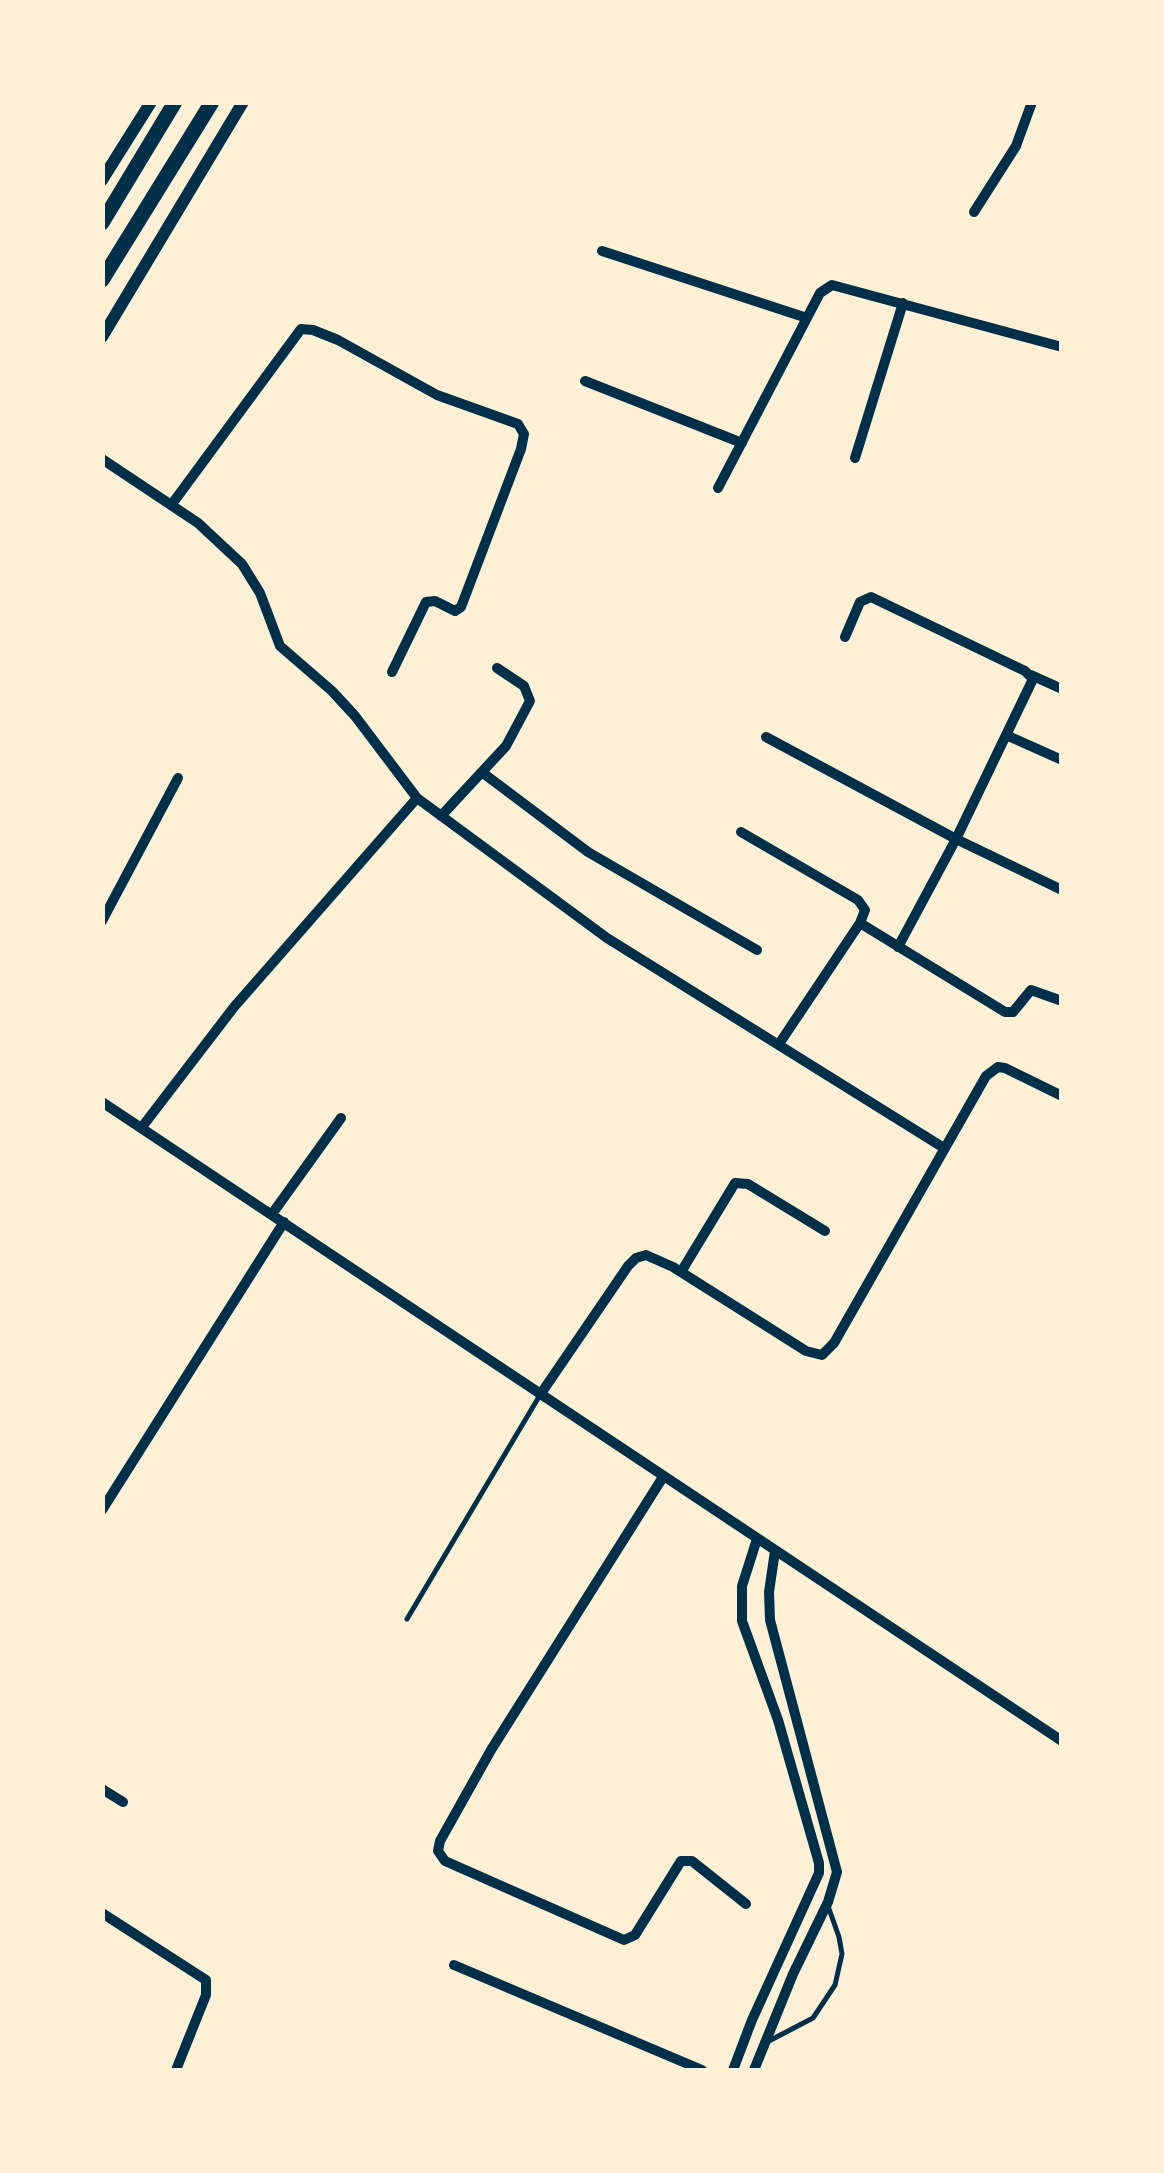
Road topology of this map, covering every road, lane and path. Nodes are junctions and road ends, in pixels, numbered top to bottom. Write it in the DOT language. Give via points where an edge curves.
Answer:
graph roads {
  1 [pos="151,102"];
  2 [pos="175,102"];
  3 [pos="212,102"];
  4 [pos="243,102"];
  5 [pos="1032,102"];
  6 [pos="102,180"];
  7 [pos="974,212"];
  8 [pos="102,223"];
  9 [pos="602,251"];
  10 [pos="102,280"];
  11 [pos="903,303"];
  12 [pos="807,318"];
  13 [pos="102,338"];
  14 [pos="1062,346"];
  15 [pos="586,381"];
  16 [pos="742,442"];
  17 [pos="855,458"];
  18 [pos="102,459"];
  19 [pos="718,488"];
  20 [pos="172,504"];
  21 [pos="845,637"];
  22 [pos="497,668"];
  23 [pos="392,672"];
  24 [pos="1031,675"];
  25 [pos="1062,689"];
  26 [pos="1006,734"];
  27 [pos="766,737"];
  28 [pos="1062,760"];
  29 [pos="483,773"];
  30 [pos="178,778"];
  31 [pos="417,798"];
  32 [pos="442,816"];
  33 [pos="741,832"];
  34 [pos="956,839"];
  35 [pos="1062,890"];
  36 [pos="102,921"];
  37 [pos="860,923"];
  38 [pos="898,947"];
  39 [pos="757,950"];
  40 [pos="1062,1001"];
  41 [pos="779,1044"];
  42 [pos="1062,1096"];
  43 [pos="102,1102"];
  44 [pos="340,1118"];
  45 [pos="142,1127"];
  46 [pos="944,1148"];
  47 [pos="272,1214"];
  48 [pos="284,1222"];
  49 [pos="825,1231"];
  50 [pos="681,1272"];
  51 [pos="540,1395"];
  52 [pos="663,1476"];
  53 [pos="102,1510"];
  54 [pos="756,1539"];
  55 [pos="775,1551"];
  56 [pos="407,1619"];
  57 [pos="1062,1741"];
  58 [pos="102,1789"];
  59 [pos="123,1802"];
  60 [pos="819,1870"];
  61 [pos="837,1872"];
  62 [pos="826,1903"];
  63 [pos="746,1904"];
  64 [pos="102,1914"];
  65 [pos="454,1965"];
  66 [pos="765,2042"];
  67 [pos="176,2070"];
  68 [pos="702,2070"];
  69 [pos="733,2070"];
  70 [pos="754,2070"];
  1 -- 6 [label="street"];
  2 -- 8 [label="highway"];
  3 -- 10 [label="highway"];
  4 -- 13 [label="street"];
  5 -- 7 [label="street" via="1016,146"];
  9 -- 12 [label="street"];
  11 -- 12 [label="street" via="832,284"];
  11 -- 14 [label="street"];
  11 -- 17 [label="street"];
  12 -- 16 [label="street"];
  15 -- 16 [label="street"];
  16 -- 19 [label="street"];
  18 -- 20 [label="street"];
  20 -- 23 [label="street" via="301,329 338,340 431,392 518,424 521,449 461,607 426,602"];
  20 -- 31 [label="street" via="242,564 280,646 356,716"];
  21 -- 24 [label="street" via="862,599 871,598"];
  22 -- 29 [label="street" via="524,686 530,701"];
  24 -- 25 [label="street"];
  24 -- 26 [label="street"];
  26 -- 28 [label="street"];
  26 -- 34 [label="street"];
  27 -- 34 [label="street"];
  29 -- 32 [label="street"];
  29 -- 39 [label="street" via="588,852"];
  30 -- 36 [label="street"];
  31 -- 32 [label="street"];
  31 -- 45 [label="street" via="234,1006"];
  32 -- 41 [label="street" via="607,938"];
  33 -- 37 [label="street" via="864,904"];
  34 -- 35 [label="street"];
  34 -- 38 [label="street"];
  37 -- 38 [label="street"];
  37 -- 41 [label="street"];
  38 -- 40 [label="street" via="1005,1012 1013,1012 1031,990"];
  41 -- 46 [label="street"];
  42 -- 46 [label="street" via="998,1067"];
  43 -- 45 [label="street"];
  44 -- 47 [label="street"];
  45 -- 47 [label="street"];
  46 -- 50 [label="street" via="822,1355 806,1352"];
  47 -- 48 [label="street"];
  48 -- 51 [label="street"];
  48 -- 53 [label="street"];
  49 -- 50 [label="street" via="735,1182"];
  50 -- 51 [label="street" via="654,1257 636,1258"];
  51 -- 52 [label="street"];
  51 -- 56 [label="lane"];
  52 -- 54 [label="street"];
  52 -- 63 [label="street" via="492,1750 438,1851 445,1861 624,1940 635,1935 681,1860"];
  54 -- 55 [label="street"];
  54 -- 60 [label="street" via="742,1586 742,1622 778,1720"];
  55 -- 57 [label="street"];
  55 -- 61 [label="street" via="770,1620"];
  58 -- 59 [label="street"];
  60 -- 61 [label="street"];
  60 -- 69 [label="street"];
  61 -- 62 [label="street"];
  62 -- 66 [label="street"];
  62 -- 66 [label="lane" via="842,1954 835,1986 813,2018"];
  64 -- 67 [label="street" via="206,1980"];
  65 -- 68 [label="street"];
  66 -- 70 [label="street"];
}
